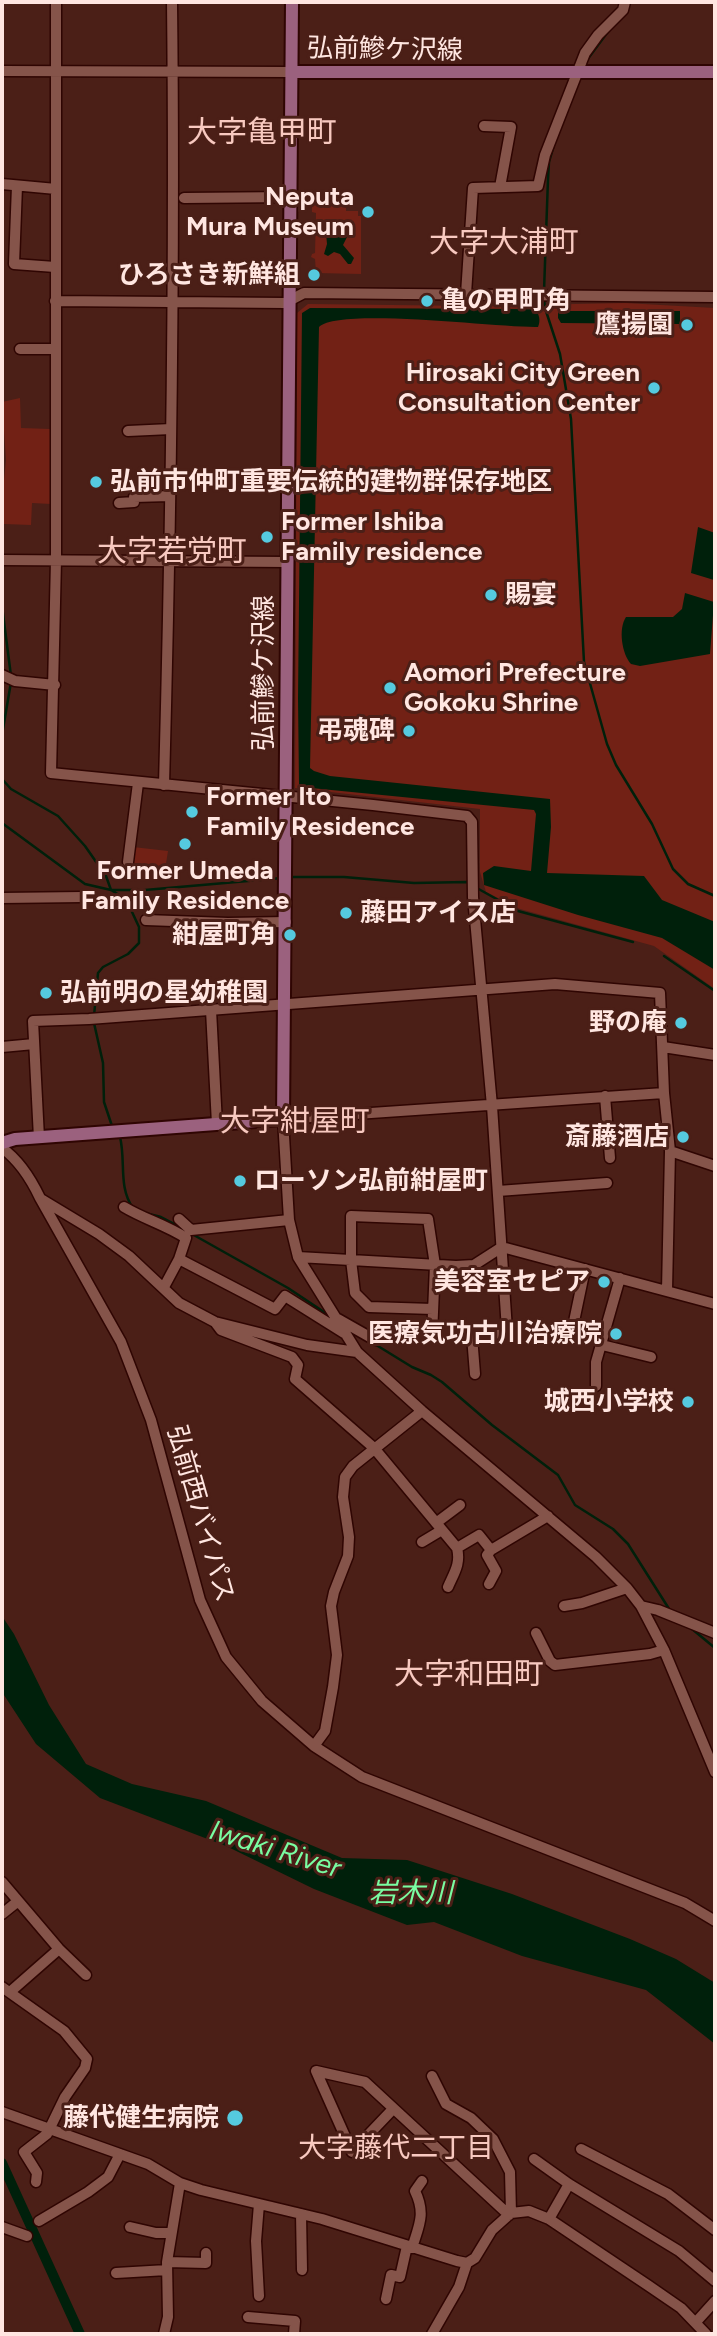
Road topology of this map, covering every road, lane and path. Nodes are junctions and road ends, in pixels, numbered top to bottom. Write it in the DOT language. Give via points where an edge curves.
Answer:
graph roads {
  1 [pos="56,2"];
  2 [pos="172,2"];
  3 [pos="292,2"];
  4 [pos="625,2"];
  5 [pos="56,70"];
  6 [pos="2,71"];
  7 [pos="173,71"];
  8 [pos="293,72"];
  9 [pos="715,72"];
  10 [pos="580,73"];
  11 [pos="484,126"];
  12 [pos="2,184"];
  13 [pos="17,186"];
  14 [pos="500,187"];
  15 [pos="56,189"];
  16 [pos="291,197"];
  17 [pos="184,198"];
  18 [pos="55,267"];
  19 [pos="466,294"];
  20 [pos="715,297"];
  21 [pos="291,300"];
  22 [pos="55,301"];
  23 [pos="172,302"];
  24 [pos="20,349"];
  25 [pos="55,349"];
  26 [pos="171,429"];
  27 [pos="128,431"];
  28 [pos="170,496"];
  29 [pos="119,503"];
  30 [pos="5,560"];
  31 [pos="56,560"];
  32 [pos="170,560"];
  33 [pos="288,562"];
  34 [pos="9,679"];
  35 [pos="55,685"];
  36 [pos="138,783"];
  37 [pos="164,785"];
  38 [pos="286,797"];
  39 [pos="128,862"];
  40 [pos="82,897"];
  41 [pos="2,898"];
  42 [pos="146,920"];
  43 [pos="286,922"];
  44 [pos="481,988"];
  45 [pos="285,1005"];
  46 [pos="211,1010"];
  47 [pos="34,1044"];
  48 [pos="2,1047"];
  49 [pos="663,1047"];
  50 [pos="715,1055"];
  51 [pos="664,1093"];
  52 [pos="605,1096"];
  53 [pos="492,1106"];
  54 [pos="283,1119"];
  55 [pos="217,1124"];
  56 [pos="39,1138"];
  57 [pos="2,1143"];
  58 [pos="2,1148"];
  59 [pos="670,1151"];
  60 [pos="610,1158"];
  61 [pos="715,1166"];
  62 [pos="607,1183"];
  63 [pos="498,1191"];
  64 [pos="40,1198"];
  65 [pos="124,1207"];
  66 [pos="179,1219"];
  67 [pos="289,1220"];
  68 [pos="502,1247"];
  69 [pos="298,1257"];
  70 [pos="179,1259"];
  71 [pos="351,1260"];
  72 [pos="435,1265"];
  73 [pos="585,1269"];
  74 [pos="620,1278"];
  75 [pos="164,1287"];
  76 [pos="667,1290"];
  77 [pos="715,1304"];
  78 [pos="433,1309"];
  79 [pos="337,1319"];
  80 [pos="215,1322"];
  81 [pos="572,1331"];
  82 [pos="347,1335"];
  83 [pos="404,1336"];
  84 [pos="432,1336"];
  85 [pos="602,1345"];
  86 [pos="357,1352"];
  87 [pos="651,1357"];
  88 [pos="475,1374"];
  89 [pos="596,1385"];
  90 [pos="422,1411"];
  91 [pos="374,1448"];
  92 [pos="460,1505"];
  93 [pos="548,1516"];
  94 [pos="439,1527"];
  95 [pos="422,1542"];
  96 [pos="457,1548"];
  97 [pos="491,1550"];
  98 [pos="489,1584"];
  99 [pos="448,1587"];
  100 [pos="627,1588"];
  101 [pos="564,1606"];
  102 [pos="641,1606"];
  103 [pos="536,1633"];
  104 [pos="715,1633"];
  105 [pos="664,1650"];
  106 [pos="314,1746"];
  107 [pos="713,1760"];
  108 [pos="715,1772"];
  109 [pos="2,1882"];
  110 [pos="17,1902"];
  111 [pos="2,1914"];
  112 [pos="715,1921"];
  113 [pos="59,1949"];
  114 [pos="86,1975"];
  115 [pos="6,1989"];
  116 [pos="432,2076"];
  117 [pos="393,2109"];
  118 [pos="2,2112"];
  119 [pos="50,2129"];
  120 [pos="582,2149"];
  121 [pos="120,2154"];
  122 [pos="534,2159"];
  123 [pos="422,2180"];
  124 [pos="36,2182"];
  125 [pos="180,2183"];
  126 [pos="569,2184"];
  127 [pos="259,2204"];
  128 [pos="301,2214"];
  129 [pos="510,2214"];
  130 [pos="549,2219"];
  131 [pos="39,2221"];
  132 [pos="2,2227"];
  133 [pos="130,2227"];
  134 [pos="715,2230"];
  135 [pos="170,2234"];
  136 [pos="27,2236"];
  137 [pos="410,2247"];
  138 [pos="206,2253"];
  139 [pos="467,2263"];
  140 [pos="167,2266"];
  141 [pos="302,2270"];
  142 [pos="116,2273"];
  143 [pos="715,2281"];
  144 [pos="260,2295"];
  145 [pos="386,2299"];
  146 [pos="715,2301"];
  147 [pos="248,2317"];
  148 [pos="696,2322"];
  149 [pos="164,2334"];
  150 [pos="294,2334"];
  151 [pos="432,2334"];
  152 [pos="706,2334"];
  1 -- 5 [label="street"];
  2 -- 7 [label="street"];
  3 -- 8 [label="main road"];
  4 -- 10 [label="street" via="585,53"];
  5 -- 6 [label="street"];
  5 -- 7 [label="street"];
  5 -- 15 [label="street"];
  7 -- 8 [label="street"];
  7 -- 23 [label="street"];
  8 -- 10 [label="main road, 弘前鰺ケ沢線"];
  8 -- 16 [label="main road, 弘前鰺ケ沢線"];
  9 -- 10 [label="main road, 弘前鰺ケ沢線"];
  10 -- 14 [label="street" via="545,155 538,186"];
  11 -- 14 [label="street" via="511,127"];
  12 -- 13 [label="street"];
  13 -- 15 [label="street"];
  13 -- 18 [label="street" via="14,264"];
  14 -- 19 [label="street" via="473,188"];
  15 -- 18 [label="street"];
  16 -- 17 [label="street"];
  16 -- 21 [label="main road, 弘前鰺ケ沢線"];
  18 -- 22 [label="street"];
  19 -- 20 [label="street"];
  19 -- 21 [label="street" via="304,293"];
  21 -- 23 [label="street"];
  21 -- 33 [label="main road, 弘前鰺ケ沢線"];
  22 -- 23 [label="street"];
  22 -- 25 [label="street"];
  23 -- 26 [label="street"];
  24 -- 25 [label="street"];
  25 -- 31 [label="street"];
  26 -- 27 [label="street"];
  26 -- 28 [label="street"];
  28 -- 29 [label="street" via="134,497 134,502"];
  28 -- 32 [label="street"];
  30 -- 31 [label="street"];
  31 -- 32 [label="street"];
  31 -- 35 [label="street"];
  32 -- 33 [label="street"];
  32 -- 37 [label="street"];
  33 -- 38 [label="main road, 弘前鰺ケ沢線"];
  34 -- 35 [label="street"];
  35 -- 36 [label="street" via="51,773"];
  36 -- 37 [label="street"];
  36 -- 39 [label="street"];
  37 -- 38 [label="street"];
  38 -- 43 [label="main road, 弘前鰺ケ沢線"];
  38 -- 44 [label="street" via="467,817 473,830 471,870"];
  40 -- 41 [label="street"];
  42 -- 43 [label="street"];
  43 -- 45 [label="main road, 弘前鰺ケ沢線"];
  44 -- 45 [label="street"];
  44 -- 49 [label="street" via="555,984 660,993"];
  44 -- 53 [label="street"];
  45 -- 46 [label="street"];
  45 -- 54 [label="main road, 弘前鰺ケ沢線"];
  46 -- 47 [label="street" via="33,1021"];
  46 -- 55 [label="street"];
  47 -- 48 [label="street"];
  47 -- 56 [label="street"];
  49 -- 50 [label="street"];
  49 -- 51 [label="street"];
  51 -- 52 [label="street"];
  51 -- 59 [label="street"];
  52 -- 53 [label="street"];
  52 -- 60 [label="street"];
  53 -- 54 [label="street"];
  53 -- 63 [label="street"];
  54 -- 55 [label="main road"];
  54 -- 67 [label="street"];
  55 -- 56 [label="main road"];
  56 -- 57 [label="main road"];
  58 -- 64 [label="street, 弘前西バイパス" via="31,1179"];
  59 -- 61 [label="street"];
  59 -- 76 [label="street"];
  62 -- 63 [label="street"];
  63 -- 68 [label="street"];
  64 -- 75 [label="street" via="130,1256"];
  64 -- 106 [label="street, 弘前西バイパス" via="121,1342 151,1420 200,1600 226,1657 262,1701"];
  65 -- 70 [label="street" via="187,1238"];
  66 -- 67 [label="street" via="191,1230"];
  67 -- 69 [label="street"];
  68 -- 72 [label="street" via="474,1265"];
  68 -- 73 [label="street"];
  68 -- 88 [label="street" via="507,1330 472,1336"];
  69 -- 71 [label="street"];
  69 -- 79 [label="street"];
  70 -- 75 [label="street"];
  70 -- 82 [label="street" via="275,1309 285,1296"];
  71 -- 72 [label="street"];
  71 -- 72 [label="street" via="351,1216 428,1219"];
  71 -- 78 [label="street" via="355,1293 369,1307"];
  72 -- 78 [label="street"];
  73 -- 74 [label="street"];
  73 -- 81 [label="street"];
  74 -- 76 [label="street"];
  74 -- 85 [label="street"];
  75 -- 80 [label="street" via="179,1303"];
  76 -- 77 [label="street"];
  78 -- 84 [label="street"];
  79 -- 82 [label="street"];
  79 -- 83 [label="street" via="375,1340"];
  80 -- 86 [label="street"];
  80 -- 91 [label="street" via="221,1330 292,1357 298,1365 295,1379"];
  82 -- 86 [label="street"];
  85 -- 87 [label="street"];
  85 -- 89 [label="street"];
  86 -- 90 [label="street"];
  90 -- 91 [label="street"];
  90 -- 93 [label="street"];
  91 -- 94 [label="street"];
  91 -- 106 [label="street" via="345,1477 348,1556 331,1606 337,1655 325,1731"];
  92 -- 94 [label="street"];
  93 -- 97 [label="street"];
  93 -- 100 [label="street"];
  94 -- 95 [label="street"];
  94 -- 96 [label="street"];
  96 -- 97 [label="street" via="479,1535"];
  96 -- 99 [label="street" via="458,1569"];
  97 -- 98 [label="street" via="487,1555 495,1571"];
  100 -- 101 [label="street"];
  100 -- 102 [label="street"];
  102 -- 104 [label="street"];
  102 -- 105 [label="street"];
  103 -- 105 [label="street" via="555,1665"];
  105 -- 107 [label="street"];
  106 -- 112 [label="street, 弘前西バイパス" via="362,1777 685,1903"];
  107 -- 108 [label="street"];
  109 -- 110 [label="street"];
  110 -- 111 [label="street"];
  110 -- 113 [label="street"];
  113 -- 114 [label="street"];
  113 -- 115 [label="street"];
  115 -- 119 [label="street" via="64,2031 87,2059"];
  116 -- 129 [label="street" via="446,2104 493,2138 510,2172"];
  117 -- 117 [label="street" via="365,2082 316,2071 352,2152"];
  117 -- 129 [label="street"];
  118 -- 119 [label="street"];
  119 -- 121 [label="street"];
  119 -- 124 [label="street" via="24,2151 37,2174"];
  120 -- 134 [label="street" via="668,2194"];
  121 -- 125 [label="street" via="158,2168"];
  121 -- 131 [label="street" via="108,2177"];
  122 -- 126 [label="street"];
  123 -- 137 [label="street" via="415,2191 422,2215"];
  125 -- 127 [label="street"];
  125 -- 135 [label="street"];
  126 -- 130 [label="street"];
  126 -- 143 [label="street" via="679,2251"];
  127 -- 128 [label="street"];
  127 -- 144 [label="street"];
  128 -- 137 [label="street"];
  128 -- 141 [label="street"];
  129 -- 130 [label="street" via="529,2211"];
  129 -- 139 [label="street"];
  130 -- 148 [label="street"];
  132 -- 136 [label="street"];
  133 -- 135 [label="street"];
  135 -- 140 [label="street"];
  137 -- 139 [label="street"];
  137 -- 145 [label="street" via="400,2277 391,2275"];
  138 -- 140 [label="street" via="206,2263"];
  139 -- 151 [label="street"];
  140 -- 142 [label="street"];
  140 -- 149 [label="street"];
  146 -- 148 [label="street"];
  147 -- 150 [label="street" via="295,2321"];
  148 -- 152 [label="street"];
}
